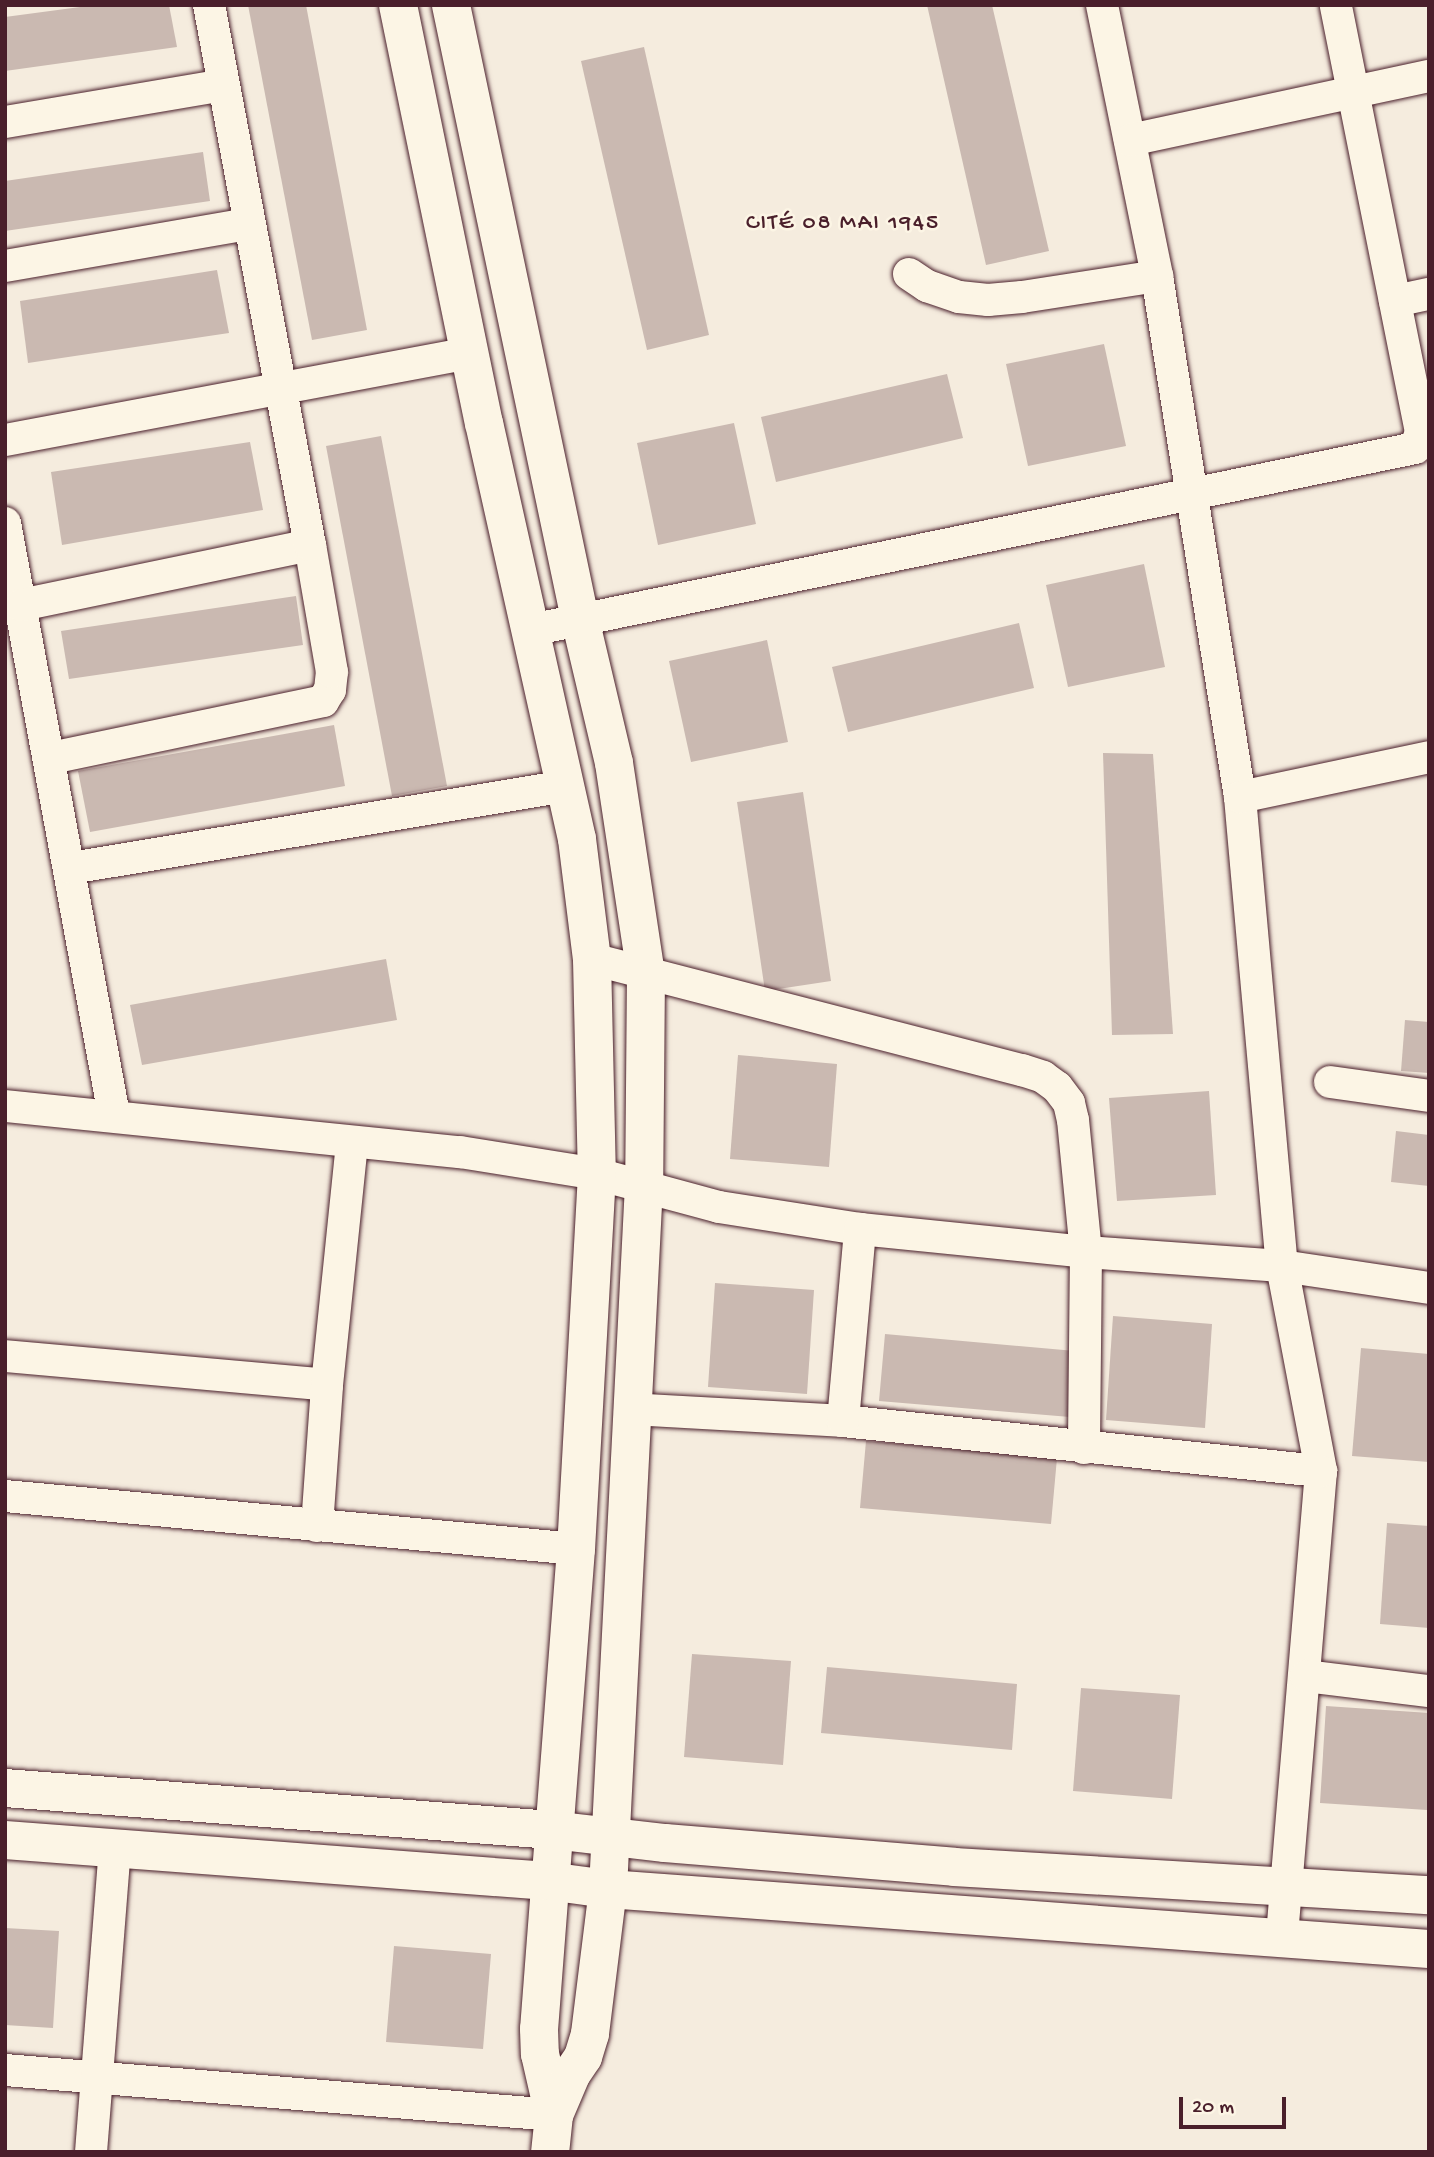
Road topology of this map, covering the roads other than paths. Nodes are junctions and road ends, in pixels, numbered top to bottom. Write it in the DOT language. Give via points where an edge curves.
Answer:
graph roads {
  1 [pos="209,5"];
  2 [pos="398,5"];
  3 [pos="451,5"];
  4 [pos="1101,5"];
  5 [pos="1336,5"];
  6 [pos="1429,76"];
  7 [pos="223,85"];
  8 [pos="1353,92"];
  9 [pos="5,122"];
  10 [pos="1130,141"];
  11 [pos="249,225"];
  12 [pos="5,266"];
  13 [pos="909,274"];
  14 [pos="1157,276"];
  15 [pos="1429,294"];
  16 [pos="1395,301"];
  17 [pos="470,353"];
  18 [pos="281,389"];
  19 [pos="5,440"];
  20 [pos="1194,494"];
  21 [pos="5,523"];
  22 [pos="310,545"];
  23 [pos="21,605"];
  24 [pos="580,619"];
  25 [pos="531,630"];
  26 [pos="1429,757"];
  27 [pos="51,758"];
  28 [pos="566,786"];
  29 [pos="1240,797"];
  30 [pos="71,868"];
  31 [pos="592,959"];
  32 [pos="646,974"];
  33 [pos="1330,1082"];
  34 [pos="1429,1096"];
  35 [pos="5,1105"];
  36 [pos="114,1115"];
  37 [pos="352,1142"];
  38 [pos="597,1174"];
  39 [pos="644,1185"];
  40 [pos="860,1229"];
  41 [pos="1086,1252"];
  42 [pos="1282,1266"];
  43 [pos="1429,1288"];
  44 [pos="5,1356"];
  45 [pos="327,1385"];
  46 [pos="630,1409"];
  47 [pos="843,1421"];
  48 [pos="1084,1448"];
  49 [pos="1321,1471"];
  50 [pos="5,1496"];
  51 [pos="317,1526"];
  52 [pos="576,1549"];
  53 [pos="1306,1676"];
  54 [pos="1429,1690"];
  55 [pos="5,1788"];
  56 [pos="552,1830"];
  57 [pos="610,1836"];
  58 [pos="5,1840"];
  59 [pos="115,1850"];
  60 [pos="954,1867"];
  61 [pos="548,1881"];
  62 [pos="1285,1886"];
  63 [pos="608,1889"];
  64 [pos="1429,1895"];
  65 [pos="951,1913"];
  66 [pos="1282,1938"];
  67 [pos="1429,1949"];
  68 [pos="5,2070"];
  69 [pos="97,2078"];
  70 [pos="552,2133"];
  71 [pos="91,2152"];
  1 -- 7 [label="street"];
  2 -- 17 [label="street"];
  3 -- 24 [label="street"];
  4 -- 10 [label="street"];
  5 -- 8 [label="street"];
  6 -- 8 [label="street"];
  7 -- 9 [label="street"];
  7 -- 11 [label="street"];
  8 -- 10 [label="street"];
  8 -- 16 [label="street"];
  10 -- 14 [label="street"];
  11 -- 12 [label="street"];
  11 -- 18 [label="street"];
  13 -- 14 [label="street" via="926,286 959,297 988,300"];
  14 -- 20 [label="street"];
  15 -- 16 [label="street"];
  16 -- 20 [label="street" via="1421,432 1415,448"];
  17 -- 18 [label="street"];
  17 -- 25 [label="street"];
  18 -- 19 [label="street"];
  18 -- 22 [label="street"];
  20 -- 24 [label="street"];
  20 -- 29 [label="street"];
  21 -- 23 [label="street"];
  22 -- 23 [label="street"];
  22 -- 27 [label="street" via="332,671 330,690 323,701"];
  23 -- 27 [label="street"];
  24 -- 25 [label="street"];
  24 -- 32 [label="street" via="614,763"];
  25 -- 28 [label="street"];
  26 -- 29 [label="street"];
  27 -- 30 [label="street"];
  28 -- 30 [label="street"];
  28 -- 31 [label="street"];
  29 -- 42 [label="street"];
  30 -- 36 [label="street"];
  31 -- 32 [label="street"];
  31 -- 38 [label="street"];
  32 -- 39 [label="street"];
  32 -- 41 [label="street" via="1043,1077 1069,1103"];
  33 -- 34 [label="street"];
  35 -- 36 [label="street"];
  36 -- 37 [label="street"];
  37 -- 38 [label="street" via="460,1152"];
  37 -- 45 [label="street"];
  38 -- 39 [label="street"];
  38 -- 52 [label="street"];
  39 -- 40 [label="street" via="719,1207"];
  39 -- 46 [label="street"];
  40 -- 41 [label="street"];
  40 -- 47 [label="street"];
  41 -- 42 [label="street"];
  41 -- 48 [label="street"];
  42 -- 43 [label="street"];
  42 -- 49 [label="street"];
  44 -- 45 [label="street"];
  45 -- 51 [label="street"];
  46 -- 47 [label="street"];
  46 -- 57 [label="street"];
  47 -- 48 [label="street"];
  48 -- 49 [label="street"];
  49 -- 53 [label="street"];
  50 -- 51 [label="street"];
  51 -- 52 [label="street"];
  52 -- 56 [label="street"];
  53 -- 54 [label="street"];
  53 -- 62 [label="street"];
  55 -- 56 [label="street"];
  56 -- 57 [label="street"];
  56 -- 61 [label="street"];
  57 -- 60 [label="street"];
  57 -- 63 [label="street"];
  58 -- 59 [label="street"];
  59 -- 61 [label="street"];
  59 -- 69 [label="street"];
  60 -- 62 [label="street"];
  60 -- 65 [label="street"];
  61 -- 63 [label="street"];
  61 -- 70 [label="street" via="539,2029"];
  62 -- 64 [label="street"];
  62 -- 66 [label="street"];
  63 -- 65 [label="street"];
  63 -- 70 [label="street" via="590,2034"];
  65 -- 66 [label="street"];
  66 -- 67 [label="street"];
  68 -- 69 [label="street"];
  69 -- 70 [label="street"];
  69 -- 71 [label="street"];
}
